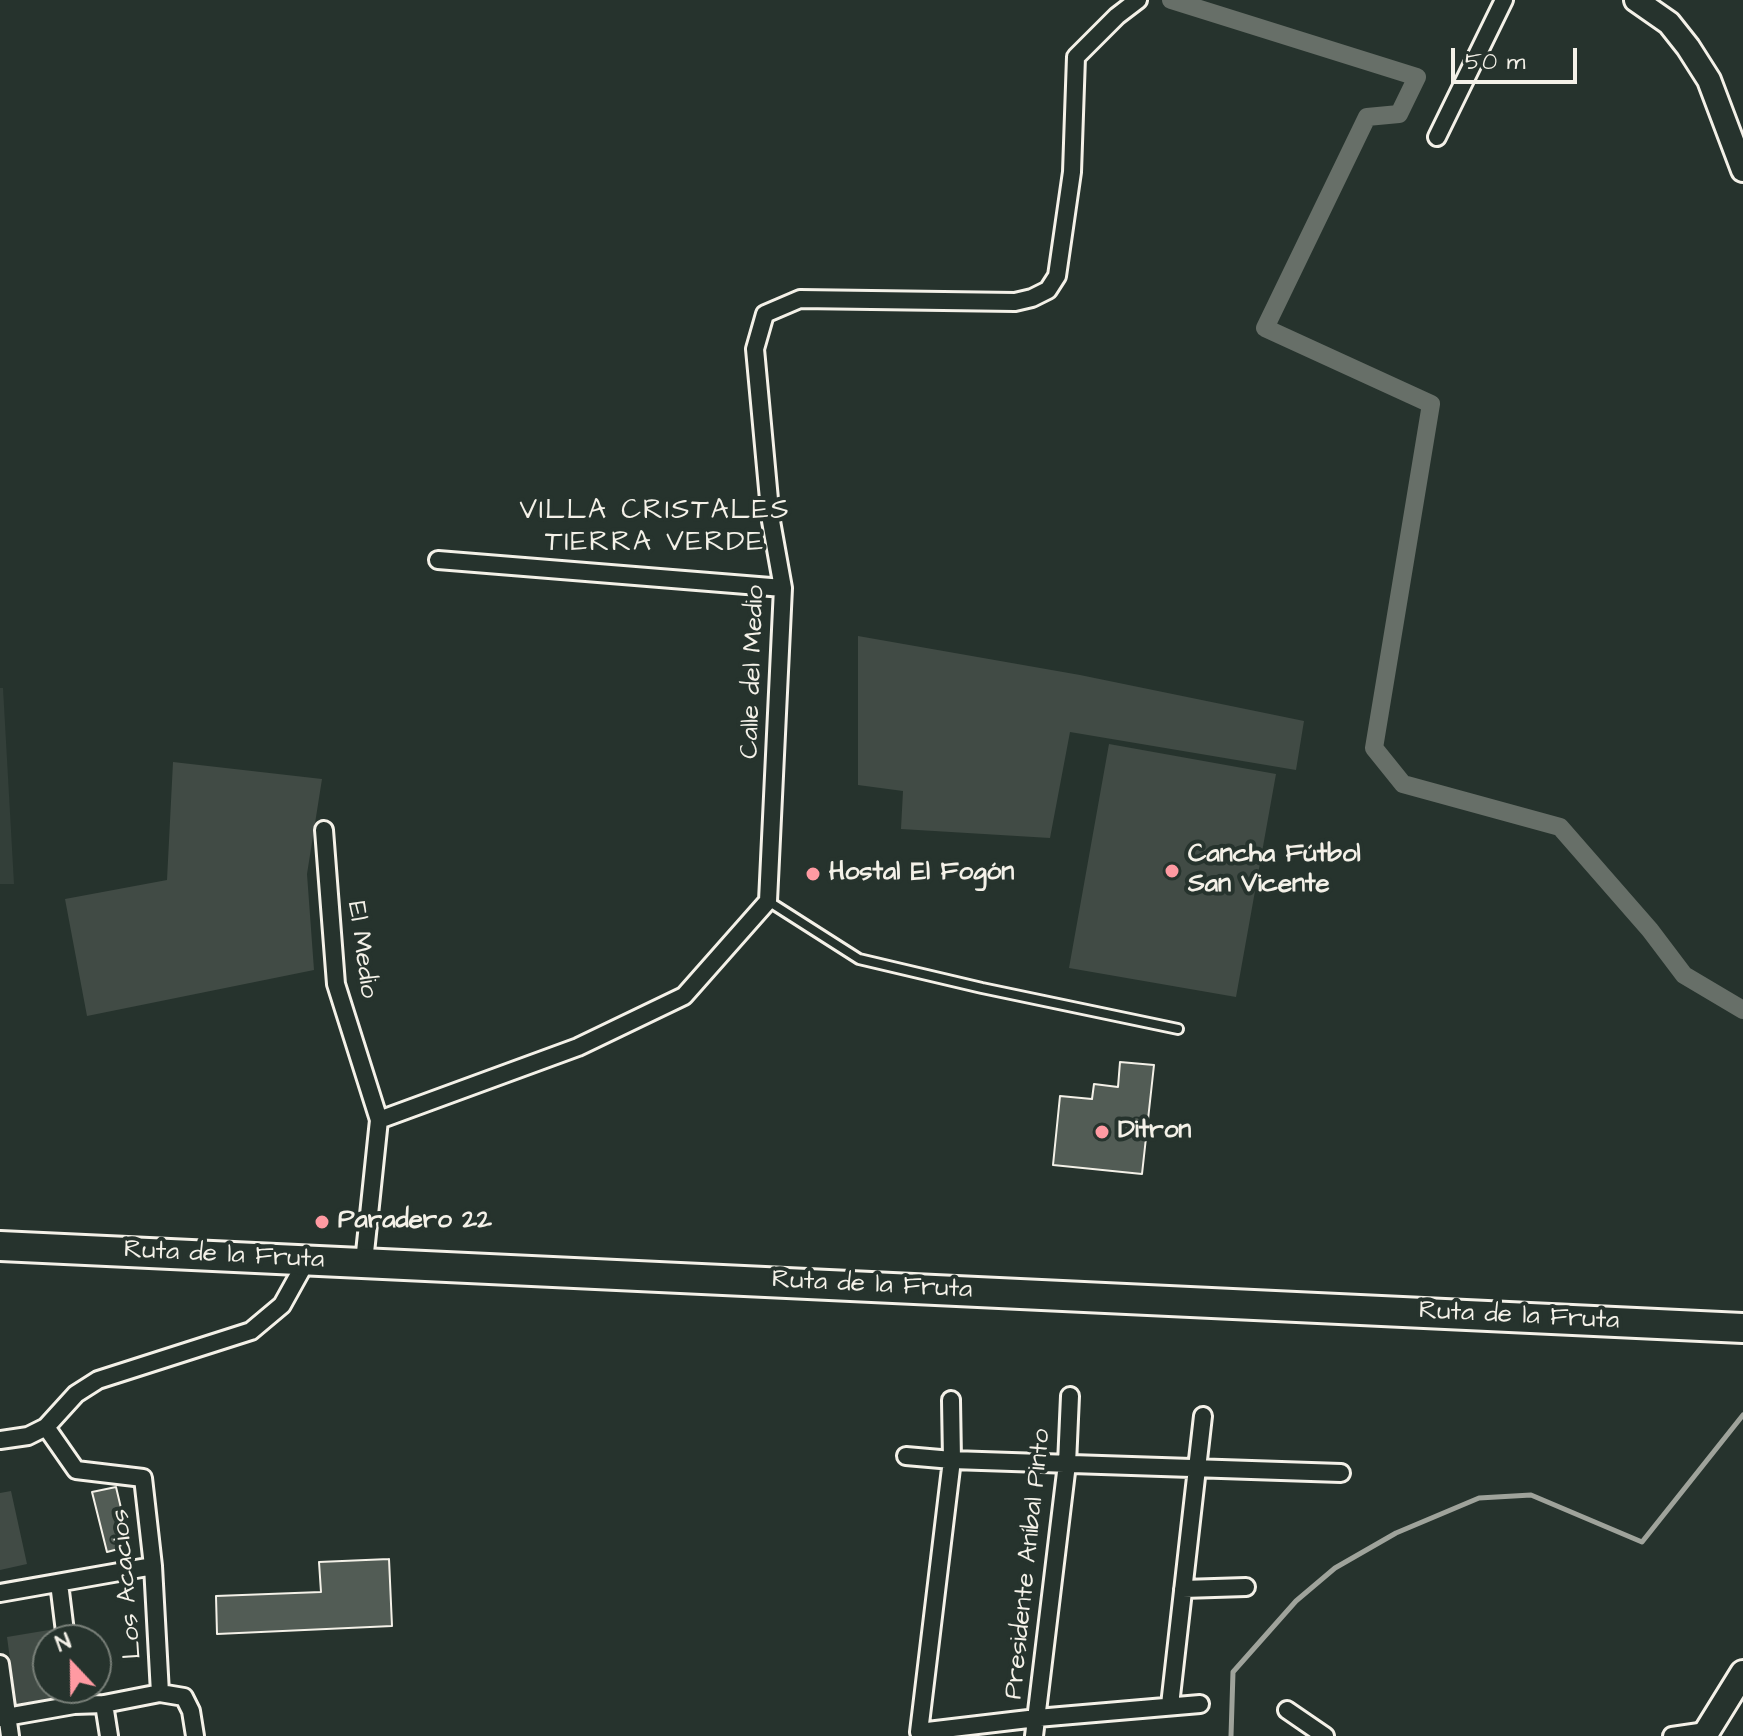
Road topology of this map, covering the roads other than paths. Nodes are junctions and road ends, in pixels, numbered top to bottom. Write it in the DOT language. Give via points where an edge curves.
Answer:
graph roads {
  1 [pos="1138,0"];
  2 [pos="1504,0"];
  3 [pos="1636,0"];
  4 [pos="1437,137"];
  5 [pos="1743,170"];
  6 [pos="438,560"];
  7 [pos="783,588"];
  8 [pos="324,830"];
  9 [pos="768,901"];
  10 [pos="1178,1029"];
  11 [pos="379,1120"];
  12 [pos="0,1246"];
  13 [pos="307,1260"];
  14 [pos="364,1262"];
  15 [pos="1743,1328"];
  16 [pos="1070,1396"];
  17 [pos="951,1400"];
  18 [pos="1203,1416"];
  19 [pos="46,1427"];
  20 [pos="0,1440"];
  21 [pos="906,1456"];
  22 [pos="952,1460"];
  23 [pos="1067,1464"];
  24 [pos="1197,1469"];
  25 [pos="1341,1473"];
  26 [pos="153,1566"];
  27 [pos="59,1583"];
  28 [pos="1246,1587"];
  29 [pos="1183,1589"];
  30 [pos="0,1593"];
  31 [pos="64,1624"];
  32 [pos="0,1664"];
  33 [pos="1743,1673"];
  34 [pos="160,1693"];
  35 [pos="112,1702"];
  36 [pos="47,1704"];
  37 [pos="104,1704"];
  38 [pos="1200,1704"];
  39 [pos="1170,1705"];
  40 [pos="1287,1710"];
  41 [pos="4,1717"];
  42 [pos="1037,1718"];
  43 [pos="1705,1734"];
  44 [pos="10,1736"];
  45 [pos="109,1736"];
  46 [pos="195,1736"];
  47 [pos="1034,1736"];
  48 [pos="1325,1736"];
  49 [pos="1672,1736"];
  1 -- 7 [label="street, Calle del Medio" via="1076,57 1072,172 1057,276 1048,290 1015,302 800,299 765,314 755,349 771,521"];
  2 -- 4 [label="street"];
  3 -- 5 [label="street" via="1669,23 1709,80"];
  6 -- 7 [label="street"];
  7 -- 9 [label="street, Calle del Medio"];
  8 -- 11 [label="street, El Medio" via="336,984"];
  9 -- 10 [label="lane" via="859,959"];
  9 -- 11 [label="street" via="684,996 578,1047"];
  11 -- 14 [label="street"];
  12 -- 13 [label="highway, Ruta de la Fruta"];
  13 -- 14 [label="highway, Ruta de la Fruta"];
  13 -- 19 [label="street" via="282,1305 261,1325 240,1337 98,1380 76,1394"];
  14 -- 15 [label="highway, Ruta de la Fruta"];
  16 -- 23 [label="street, Presidente Aníbal Pinto"];
  17 -- 22 [label="street"];
  18 -- 24 [label="street"];
  19 -- 20 [label="street"];
  19 -- 26 [label="street, Los Acacios" via="76,1470 143,1478"];
  21 -- 22 [label="street"];
  22 -- 23 [label="street"];
  22 -- 42 [label="street" via="919,1732"];
  23 -- 24 [label="street"];
  23 -- 42 [label="street, Presidente Aníbal Pinto"];
  24 -- 25 [label="street"];
  24 -- 29 [label="street"];
  26 -- 27 [label="street"];
  26 -- 34 [label="street, Los Acacios"];
  27 -- 30 [label="street"];
  27 -- 31 [label="street"];
  28 -- 29 [label="street"];
  29 -- 39 [label="street"];
  32 -- 41 [label="street"];
  33 -- 43 [label="main road"];
  34 -- 35 [label="street"];
  34 -- 46 [label="street, Los Acacios" via="184,1697"];
  36 -- 41 [label="street"];
  37 -- 45 [label="street"];
  38 -- 39 [label="street"];
  39 -- 42 [label="street"];
  40 -- 48 [label="street"];
  41 -- 44 [label="street"];
  42 -- 47 [label="street, Presidente Aníbal Pinto"];
  43 -- 49 [label="street"];
}
